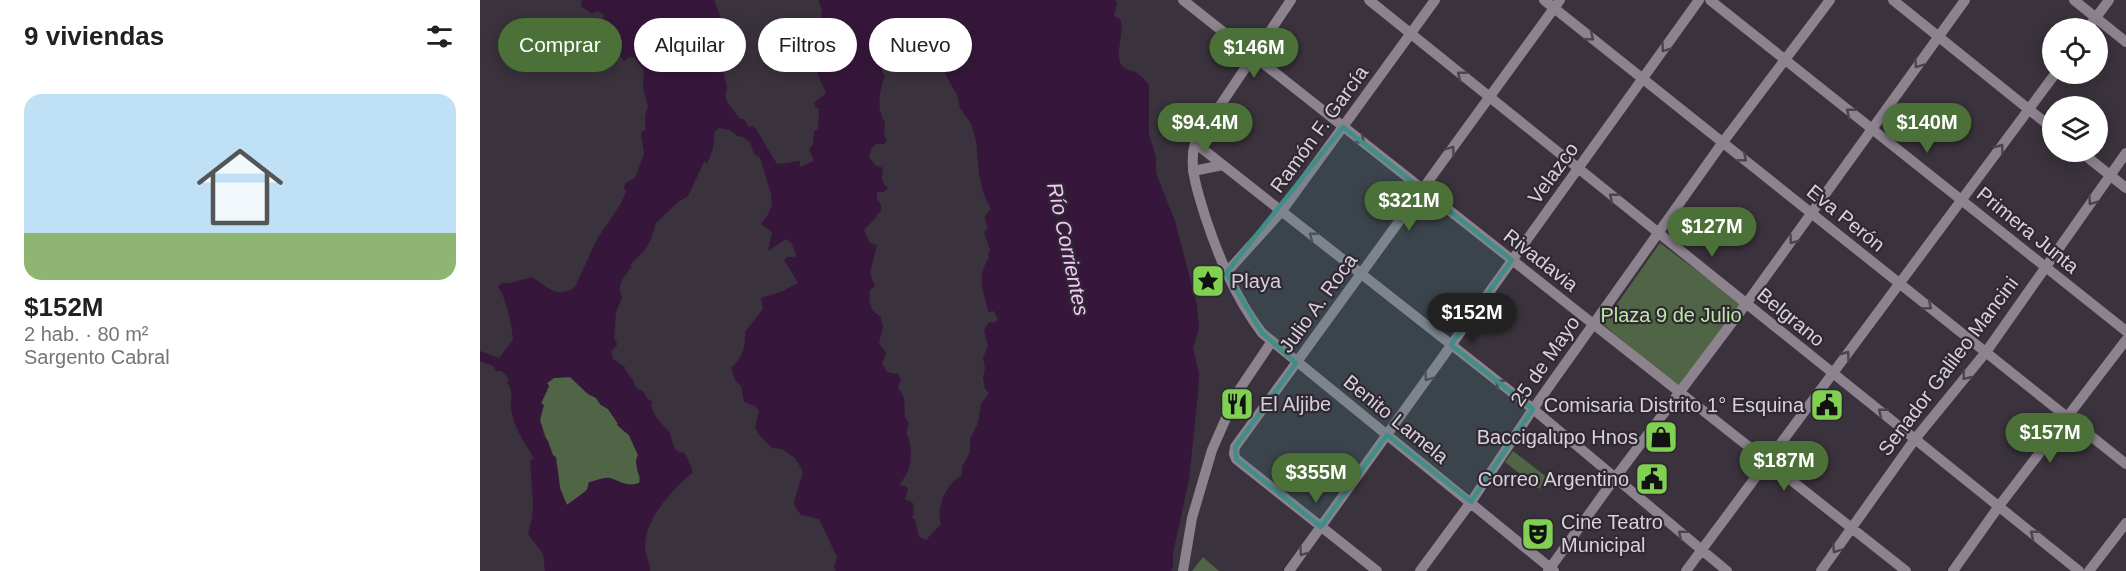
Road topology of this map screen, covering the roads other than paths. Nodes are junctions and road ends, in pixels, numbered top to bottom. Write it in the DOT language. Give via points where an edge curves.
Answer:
graph roads {
  1 [pos="1183,0"];
  2 [pos="1291,0"];
  3 [pos="1369,0"];
  4 [pos="1435,0"];
  5 [pos="1544,0"];
  6 [pos="1699,0"];
  7 [pos="1710,0"];
  8 [pos="1830,0"];
  9 [pos="1893,0"];
  10 [pos="1965,0"];
  11 [pos="2074,0"];
  12 [pos="2109,0"];
  13 [pos="1557,4"];
  14 [pos="2096,18"];
  15 [pos="2108,28"];
  16 [pos="1410,34"];
  17 [pos="1938,36"];
  18 [pos="2126,42"];
  19 [pos="1253,54"];
  20 [pos="1786,60"];
  21 [pos="1642,78"];
  22 [pos="2047,84"];
  23 [pos="1489,98"];
  24 [pos="2028,109"];
  25 [pos="2042,120"];
  26 [pos="1343,127"];
  27 [pos="1873,130"];
  28 [pos="1723,142"];
  29 [pos="1195,143"];
  30 [pos="2126,153"];
  31 [pos="2094,162"];
  32 [pos="1223,165"];
  33 [pos="1578,168"];
  34 [pos="1193,171"];
  35 [pos="2110,175"];
  36 [pos="2126,188"];
  37 [pos="1422,189"];
  38 [pos="1961,200"];
  39 [pos="1281,212"];
  40 [pos="1812,214"];
  41 [pos="1659,234"];
  42 [pos="1512,260"];
  43 [pos="2045,266"];
  44 [pos="1226,273"];
  45 [pos="1362,273"];
  46 [pos="1899,283"];
  47 [pos="1746,304"];
  48 [pos="1594,324"];
  49 [pos="2126,331"];
  50 [pos="2126,340"];
  51 [pos="1272,341"];
  52 [pos="1451,345"];
  53 [pos="1986,352"];
  54 [pos="1296,363"];
  55 [pos="1833,373"];
  56 [pos="1680,392"];
  57 [pos="1533,409"];
  58 [pos="2068,418"];
  59 [pos="1387,435"];
  60 [pos="1915,439"];
  61 [pos="1767,462"];
  62 [pos="2126,464"];
  63 [pos="1615,478"];
  64 [pos="1471,502"];
  65 [pos="1999,506"];
  66 [pos="2126,523"];
  67 [pos="1321,526"];
  68 [pos="1851,527"];
  69 [pos="1702,550"];
  70 [pos="1551,570"];
  71 [pos="1183,571"];
  72 [pos="1289,571"];
  73 [pos="1377,571"];
  74 [pos="1420,571"];
  75 [pos="1686,571"];
  76 [pos="1727,571"];
  77 [pos="1821,571"];
  78 [pos="1906,571"];
  79 [pos="1953,571"];
  80 [pos="2079,571"];
  81 [pos="2089,571"];
  1 -- 19 [label="street, Rivadavia"];
  2 -- 19 [label="street"];
  3 -- 16 [label="street, Belgrano"];
  4 -- 16 [label="street, Ramón F. García"];
  5 -- 13 [label="street, Eva Perón"];
  6 -- 21 [label="street, Velazco, one-way"];
  7 -- 20 [label="street, Primera Junta"];
  8 -- 20 [label="street, 25 de Mayo"];
  9 -- 17 [label="street"];
  10 -- 17 [label="street"];
  11 -- 14 [label="street"];
  12 -- 14 [label="street"];
  13 -- 21 [label="street, Eva Perón, one-way"];
  13 -- 23 [label="street, Julio A. Roca"];
  15 -- 18 [label="street"];
  23 -- 16 [label="street, Belgrano, one-way"];
  16 -- 26 [label="street, Ramón F. García"];
  17 -- 24 [label="street"];
  17 -- 27 [label="street, one-way"];
  19 -- 26 [label="street, Rivadavia"];
  19 -- 29 [label="street"];
  27 -- 20 [label="street, Primera Junta, one-way"];
  20 -- 28 [label="street, 25 de Mayo"];
  21 -- 28 [label="street, Eva Perón"];
  21 -- 33 [label="street, Velazco"];
  22 -- 24 [label="street"];
  23 -- 33 [label="street, Belgrano"];
  37 -- 23 [label="street, Julio A. Roca, one-way"];
  24 -- 25 [label="street"];
  38 -- 24 [label="street, one-way"];
  26 -- 37 [label="street, Rivadavia, one-way"];
  26 -- 39 [label="street, Ramón F. García"];
  27 -- 38 [label="street, Primera Junta"];
  27 -- 40 [label="street"];
  28 -- 40 [label="street, Eva Perón, one-way"];
  28 -- 41 [label="street, 25 de Mayo"];
  29 -- 32 [label="street"];
  29 -- 34 [label="street, Benito Lamela"];
  30 -- 35 [label="street, Senador Galileo Mancini"];
  31 -- 35 [label="street"];
  32 -- 34 [label="street"];
  32 -- 39 [label="street"];
  41 -- 33 [label="street, Belgrano, one-way"];
  33 -- 42 [label="street, Velazco"];
  34 -- 44 [label="street, Benito Lamela"];
  35 -- 36 [label="street"];
  35 -- 43 [label="street, Senador Galileo Mancini, one-way"];
  37 -- 42 [label="street, Rivadavia"];
  37 -- 45 [label="street, Julio A. Roca"];
  38 -- 43 [label="street, Primera Junta"];
  38 -- 46 [label="street"];
  39 -- 44 [label="street, Ramón F. García"];
  45 -- 39 [label="street, one-way"];
  40 -- 46 [label="street, Eva Perón"];
  40 -- 47 [label="street, one-way"];
  41 -- 47 [label="street, Belgrano"];
  41 -- 48 [label="street, 25 de Mayo"];
  42 -- 48 [label="street, Rivadavia"];
  42 -- 52 [label="street, Velazco"];
  43 -- 49 [label="street, Primera Junta"];
  43 -- 53 [label="street, Senador Galileo Mancini"];
  44 -- 51 [label="street, Benito Lamela" via="1249,316"];
  45 -- 52 [label="street"];
  45 -- 54 [label="street, Julio A. Roca"];
  46 -- 53 [label="street, Eva Perón, one-way"];
  55 -- 46 [label="street, one-way"];
  47 -- 55 [label="street, Belgrano"];
  47 -- 56 [label="street"];
  48 -- 56 [label="street, Rivadavia"];
  48 -- 57 [label="street, 25 de Mayo"];
  50 -- 58 [label="street"];
  51 -- 54 [label="street, Benito Lamela"];
  51 -- 71 [label="street" via="1238,393 1212,450 1192,518"];
  57 -- 52 [label="street, one-way"];
  52 -- 59 [label="street, Velazco, one-way"];
  53 -- 58 [label="street, Eva Perón"];
  53 -- 60 [label="street, Senador Galileo Mancini, one-way"];
  54 -- 59 [label="street, Benito Lamela"];
  54 -- 67 [label="street, Julio A. Roca" via="1235,447 1234,454"];
  60 -- 55 [label="street, Belgrano, one-way"];
  55 -- 61 [label="street"];
  56 -- 61 [label="street, Rivadavia"];
  56 -- 63 [label="street"];
  57 -- 63 [label="street"];
  57 -- 64 [label="street, 25 de Mayo"];
  58 -- 62 [label="street, Eva Perón"];
  58 -- 65 [label="street"];
  59 -- 64 [label="street, Benito Lamela"];
  59 -- 67 [label="street, Velazco"];
  60 -- 65 [label="street, Belgrano"];
  60 -- 68 [label="street, Senador Galileo Mancini"];
  61 -- 68 [label="street, Rivadavia"];
  61 -- 69 [label="street"];
  69 -- 63 [label="street, one-way"];
  63 -- 70 [label="street"];
  64 -- 70 [label="street, Benito Lamela"];
  64 -- 74 [label="street, 25 de Mayo"];
  65 -- 79 [label="street"];
  80 -- 65 [label="street, Belgrano, one-way"];
  66 -- 81 [label="street"];
  67 -- 72 [label="street, Velazco, one-way"];
  67 -- 73 [label="street"];
  68 -- 77 [label="street, Senador Galileo Mancini, one-way"];
  68 -- 78 [label="street, Rivadavia"];
  69 -- 75 [label="street"];
  69 -- 76 [label="street"];
}
